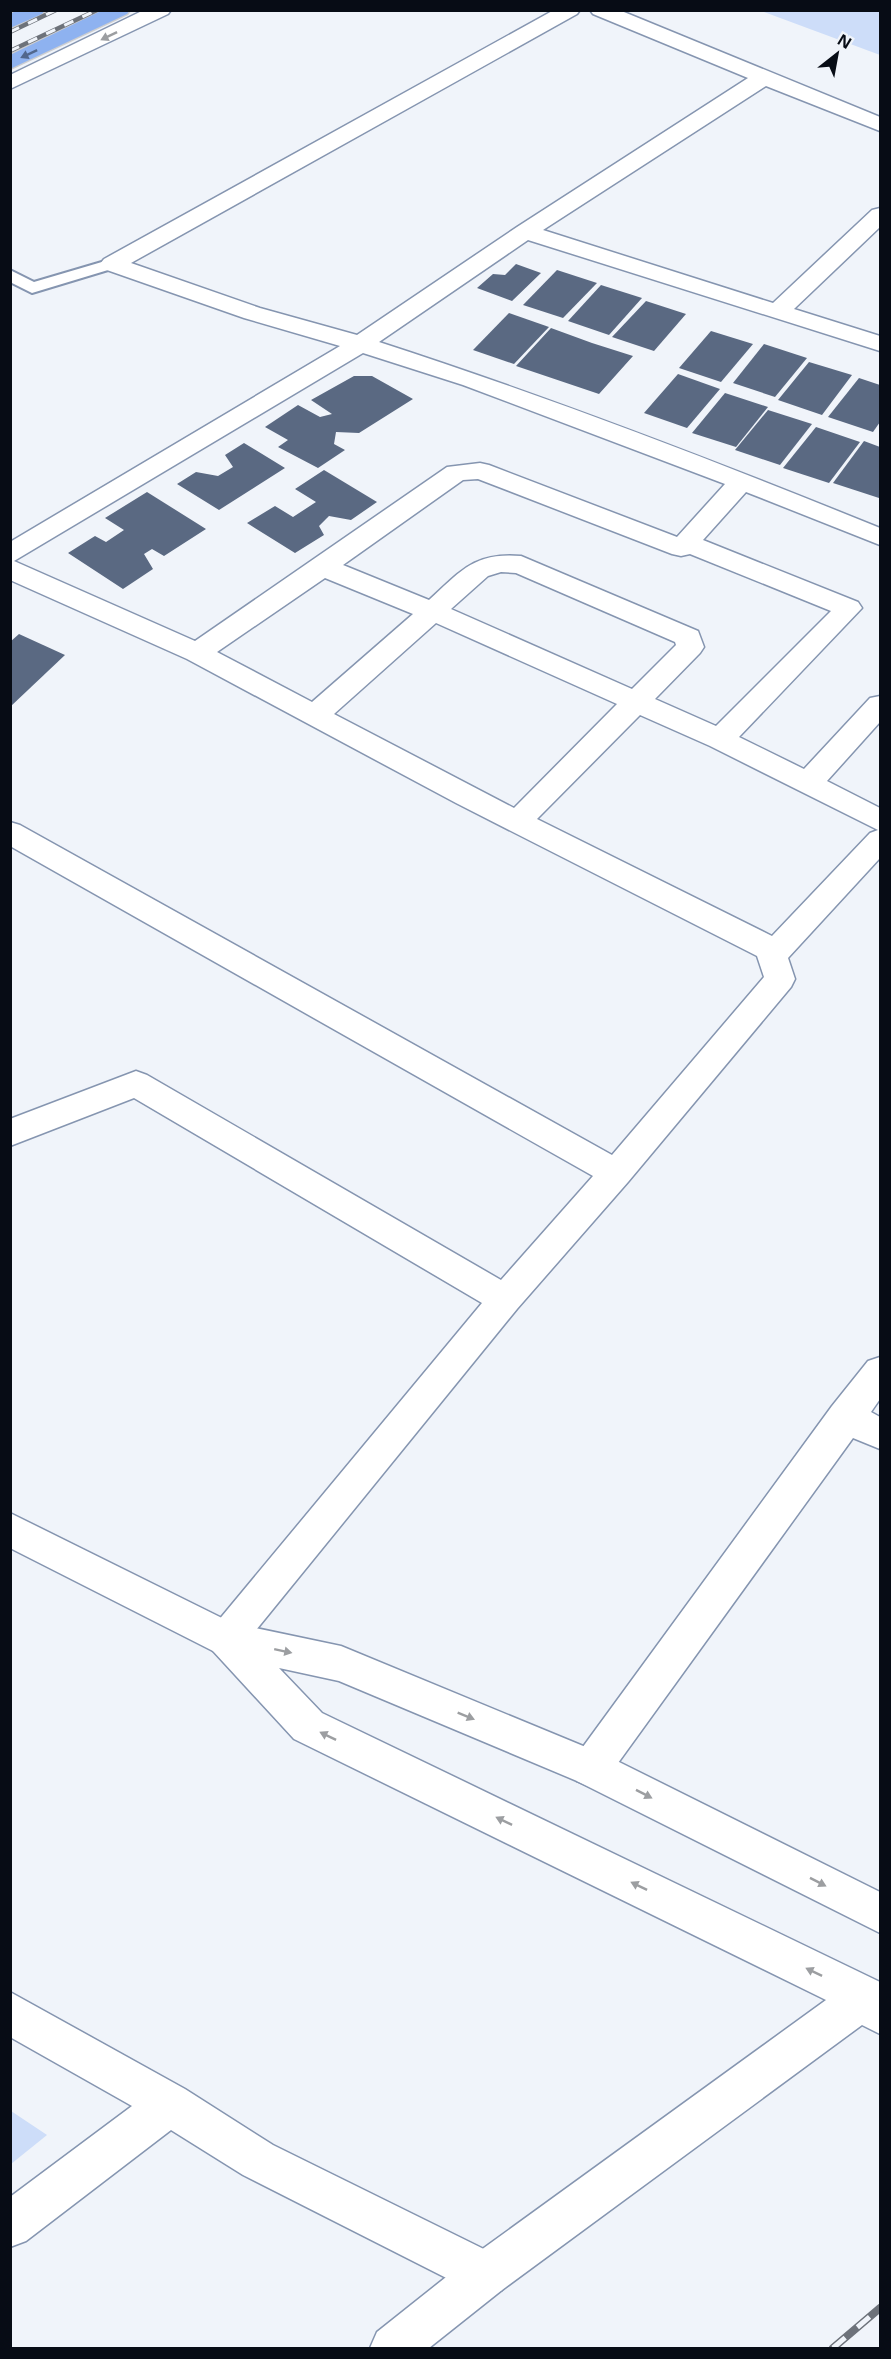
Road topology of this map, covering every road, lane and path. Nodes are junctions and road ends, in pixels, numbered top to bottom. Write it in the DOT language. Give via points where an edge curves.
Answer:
graph roads {
  1 [pos="35,10"];
  2 [pos="120,10"];
  3 [pos="161,10"];
  4 [pos="570,10"];
  5 [pos="600,10"];
  6 [pos="10,22"];
  7 [pos="10,63"];
  8 [pos="763,78"];
  9 [pos="10,83"];
  10 [pos="880,124"];
  11 [pos="880,215"];
  12 [pos="525,232"];
  13 [pos="112,264"];
  14 [pos="10,275"];
  15 [pos="778,311"];
  16 [pos="360,344"];
  17 [pos="880,344"];
  18 [pos="742,481"];
  19 [pos="880,537"];
  20 [pos="686,543"];
  21 [pos="10,554"];
  22 [pos="323,567"];
  23 [pos="10,568"];
  24 [pos="434,612"];
  25 [pos="196,653"];
  26 [pos="636,702"];
  27 [pos="880,705"];
  28 [pos="314,716"];
  29 [pos="720,739"];
  30 [pos="808,783"];
  31 [pos="880,819"];
  32 [pos="517,822"];
  33 [pos="10,832"];
  34 [pos="880,840"];
  35 [pos="772,956"];
  36 [pos="10,1133"];
  37 [pos="616,1173"];
  38 [pos="506,1299"];
  39 [pos="880,1372"];
  40 [pos="845,1417"];
  41 [pos="880,1434"];
  42 [pos="10,1529"];
  43 [pos="226,1639"];
  44 [pos="591,1768"];
  45 [pos="880,1913"];
  46 [pos="873,2005"];
  47 [pos="10,2013"];
  48 [pos="170,2104"];
  49 [pos="10,2225"];
  50 [pos="486,2274"];
  51 [pos="393,2349"];
  1 -- 6 [label="highway"];
  2 -- 7 [label="highway, one-way"];
  3 -- 9 [label="street, one-way"];
  4 -- 13 [label="street"];
  5 -- 8 [label="street"];
  8 -- 10 [label="street"];
  8 -- 12 [label="street"];
  11 -- 15 [label="street"];
  12 -- 15 [label="street"];
  12 -- 16 [label="street"];
  13 -- 14 [label="lane" via="32,288"];
  13 -- 16 [label="street" via="252,313"];
  15 -- 17 [label="street"];
  16 -- 18 [label="street" via="472,380"];
  16 -- 21 [label="street"];
  18 -- 19 [label="street"];
  18 -- 20 [label="street"];
  20 -- 22 [label="street" via="681,548 480,471 467,471 456,473"];
  20 -- 29 [label="street" via="849,608"];
  22 -- 24 [label="street"];
  22 -- 25 [label="street"];
  23 -- 25 [label="street"];
  24 -- 26 [label="street"];
  24 -- 26 [label="street" via="479,570 499,563 521,565 688,637 690,647"];
  24 -- 28 [label="street"];
  25 -- 28 [label="street"];
  26 -- 29 [label="street"];
  26 -- 32 [label="street"];
  27 -- 30 [label="street"];
  28 -- 32 [label="street"];
  29 -- 30 [label="street"];
  30 -- 31 [label="street"];
  32 -- 35 [label="street" via="770,950"];
  33 -- 37 [label="street"];
  34 -- 35 [label="street"];
  35 -- 37 [label="street" via="780,979"];
  36 -- 38 [label="street" via="136,1084"];
  37 -- 38 [label="street"];
  38 -- 43 [label="street"];
  39 -- 40 [label="street"];
  40 -- 41 [label="street"];
  40 -- 44 [label="street"];
  42 -- 43 [label="street"];
  43 -- 44 [label="street, one-way" via="341,1664"];
  46 -- 43 [label="street, one-way" via="308,1726"];
  44 -- 45 [label="street, one-way"];
  46 -- 50 [label="street"];
  47 -- 48 [label="street"];
  48 -- 49 [label="street"];
  48 -- 50 [label="street" via="258,2160"];
  50 -- 51 [label="street"];
}
